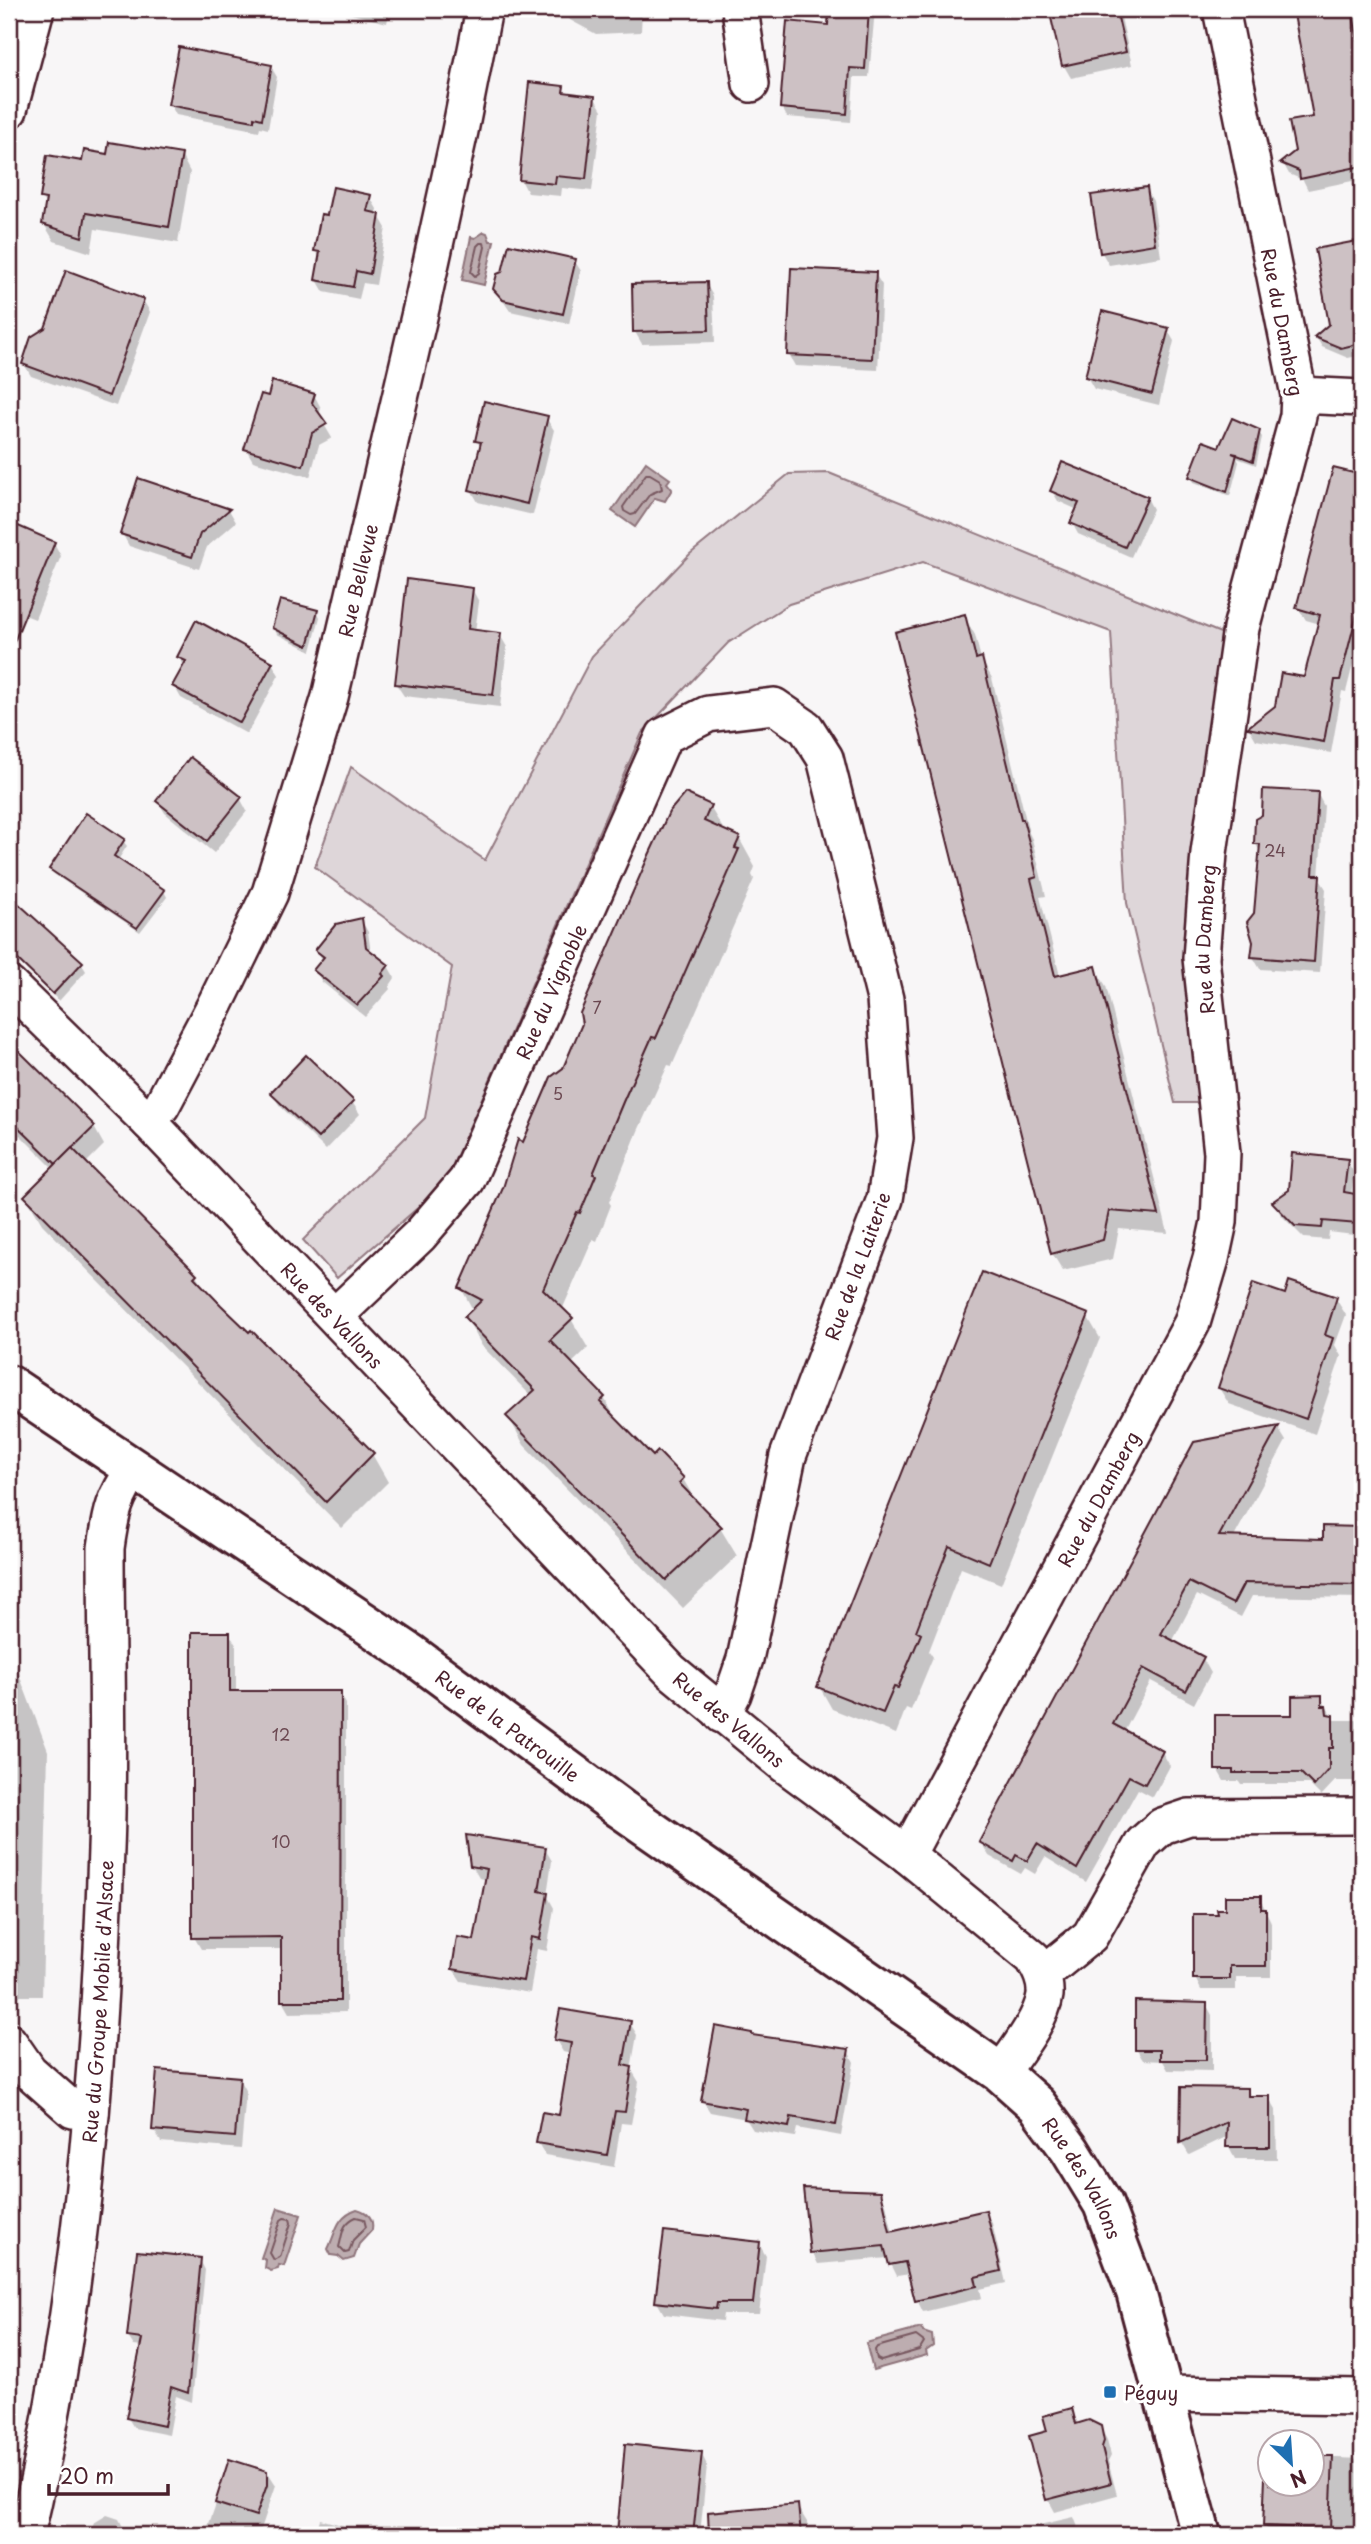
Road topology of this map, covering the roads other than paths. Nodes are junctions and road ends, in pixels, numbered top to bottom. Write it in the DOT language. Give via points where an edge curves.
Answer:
graph roads {
  1 [pos="36,9"];
  2 [pos="484,9"];
  3 [pos="740,9"];
  4 [pos="1221,9"];
  5 [pos="751,84"];
  6 [pos="9,110"];
  7 [pos="1299,395"];
  8 [pos="1362,398"];
  9 [pos="774,706"];
  10 [pos="9,985"];
  11 [pos="149,1122"];
  12 [pos="335,1316"];
  13 [pos="9,1385"];
  14 [pos="135,1468"];
  15 [pos="722,1715"];
  16 [pos="1362,1816"];
  17 [pos="907,1855"];
  18 [pos="1043,1974"];
  19 [pos="9,2042"];
  20 [pos="1001,2073"];
  21 [pos="91,2112"];
  22 [pos="1164,2394"];
  23 [pos="1362,2397"];
  24 [pos="26,2535"];
  25 [pos="1200,2535"];
  1 -- 6 [label="street"];
  2 -- 11 [label="street, Rue Bellevue" via="422,304 326,710 270,893 204,1027"];
  3 -- 5 [label="street"];
  4 -- 7 [label="street, Rue du Damberg"];
  7 -- 8 [label="street"];
  7 -- 17 [label="street, Rue du Damberg" via="1298,416 1241,628 1209,853 1201,958 1222,1153 1219,1222 1211,1259 1192,1323"];
  9 -- 12 [label="street, Rue du Vignoble" via="708,714 664,736 467,1180 421,1235"];
  9 -- 15 [label="street, Rue de la Laiterie" via="806,728 825,758 885,999 895,1138 885,1199 788,1456 745,1659"];
  10 -- 11 [label="street, Rue des Vallons"];
  11 -- 12 [label="street, Rue des Vallons"];
  12 -- 15 [label="street, Rue des Vallons" via="671,1671"];
  13 -- 14 [label="street, Rue de la Patrouille"];
  14 -- 20 [label="street, Rue de la Patrouille" via="410,1653 621,1809"];
  14 -- 21 [label="street, Rue du Groupe Mobile d'Alsace" via="118,1493 106,1548 107,1849"];
  15 -- 17 [label="street, Rue des Vallons"];
  16 -- 18 [label="street" via="1189,1817 1162,1826 1143,1843 1090,1936"];
  17 -- 18 [label="street, Rue des Vallons" via="1033,1958"];
  18 -- 20 [label="street" via="1045,1996 1037,2015"];
  19 -- 21 [label="street" via="29,2071 73,2110"];
  20 -- 22 [label="street, Rue des Vallons" via="1037,2105 1103,2204 1136,2292"];
  21 -- 24 [label="street, Rue du Groupe Mobile d'Alsace" via="73,2290"];
  22 -- 23 [label="street"];
  22 -- 25 [label="street, Rue des Vallons"];
}
